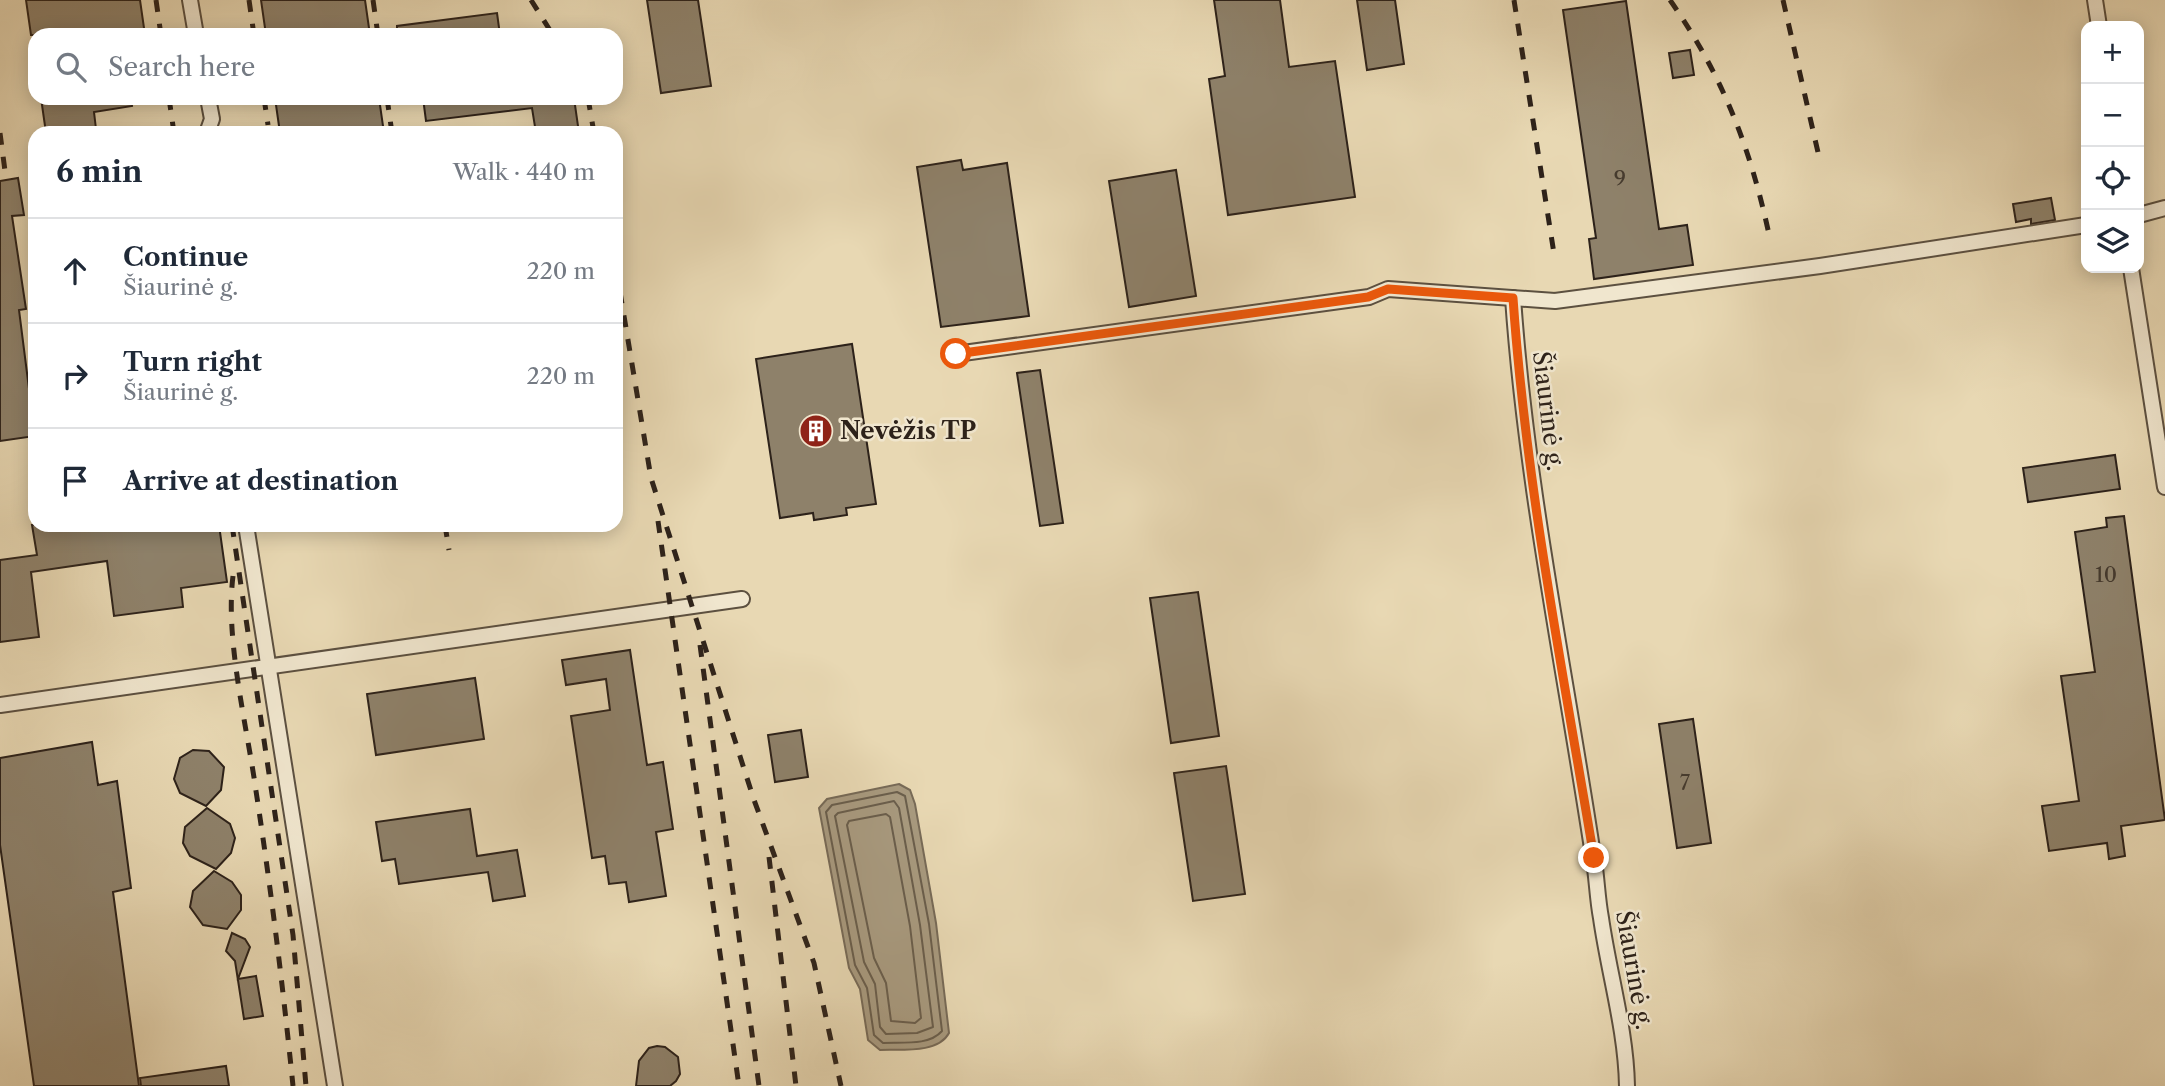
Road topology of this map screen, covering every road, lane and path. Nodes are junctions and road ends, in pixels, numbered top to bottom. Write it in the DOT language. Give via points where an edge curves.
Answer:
graph roads {
  1 [pos="190,0"];
  2 [pos="2095,0"];
  3 [pos="2098,21"];
  4 [pos="195,28"];
  5 [pos="209,105"];
  6 [pos="210,126"];
  7 [pos="2165,208"];
  8 [pos="2144,214"];
  9 [pos="2081,226"];
  10 [pos="2133,273"];
  11 [pos="1513,298"];
  12 [pos="956,354"];
  13 [pos="2165,487"];
  14 [pos="247,532"];
  15 [pos="742,599"];
  16 [pos="269,666"];
  17 [pos="0,705"];
  18 [pos="335,1086"];
  19 [pos="1627,1086"];
  1 -- 4 [label="street"];
  2 -- 3 [label="street"];
  5 -- 6 [label="street"];
  7 -- 8 [label="street"];
  9 -- 11 [label="street" via="1555,301"];
  10 -- 13 [label="street"];
  11 -- 12 [label="street" via="1388,289 1368,297"];
  11 -- 19 [label="street, Šiaurinė g." via="1518,371 1546,570 1626,1054"];
  14 -- 16 [label="street"];
  15 -- 16 [label="street"];
  16 -- 17 [label="street"];
  16 -- 18 [label="street"];
}
